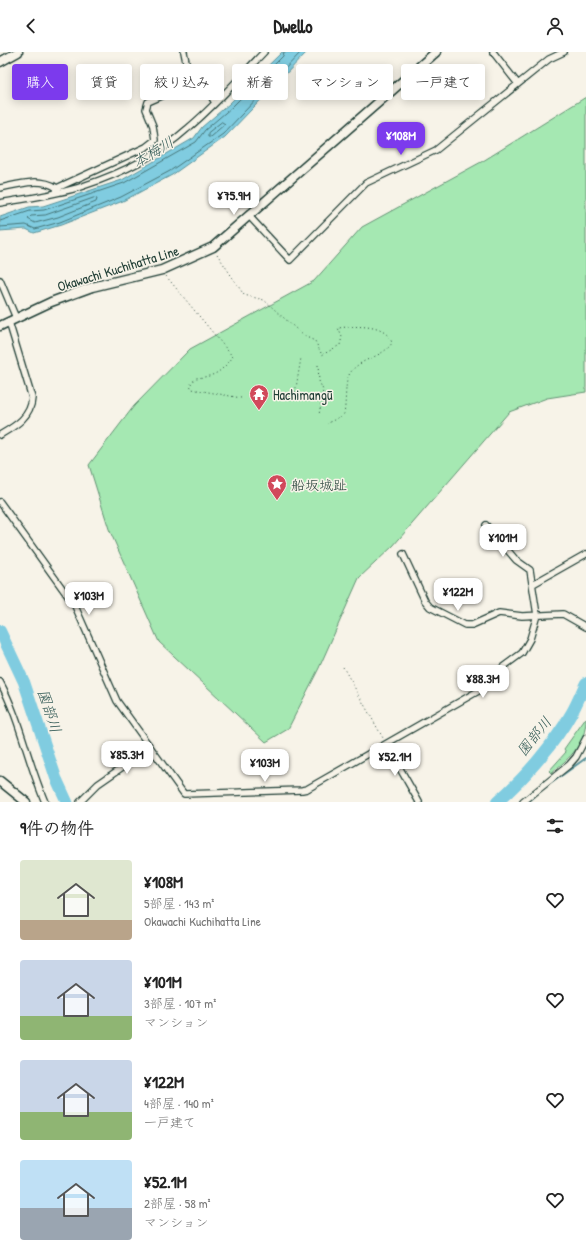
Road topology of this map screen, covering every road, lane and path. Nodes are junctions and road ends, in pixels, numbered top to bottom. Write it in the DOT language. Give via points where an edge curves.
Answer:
graph roads {
  1 [pos="18,52"];
  2 [pos="184,52"];
  3 [pos="264,52"];
  4 [pos="436,52"];
  5 [pos="493,52"];
  6 [pos="564,52"];
  7 [pos="0,62"];
  8 [pos="187,64"];
  9 [pos="518,84"];
  10 [pos="153,100"];
  11 [pos="214,100"];
  12 [pos="216,103"];
  13 [pos="0,188"];
  14 [pos="56,190"];
  15 [pos="0,203"];
  16 [pos="249,216"];
  17 [pos="213,247"];
  18 [pos="162,270"];
  19 [pos="0,280"];
  20 [pos="13,320"];
  21 [pos="0,326"];
  22 [pos="301,358"];
  23 [pos="318,365"];
  24 [pos="241,398"];
  25 [pos="294,400"];
  26 [pos="319,416"];
  27 [pos="327,424"];
  28 [pos="0,435"];
  29 [pos="0,502"];
  30 [pos="486,526"];
  31 [pos="403,554"];
  32 [pos="586,554"];
  33 [pos="533,584"];
  34 [pos="537,615"];
  35 [pos="586,627"];
  36 [pos="343,667"];
  37 [pos="0,682"];
  38 [pos="586,738"];
  39 [pos="386,744"];
  40 [pos="150,748"];
  41 [pos="0,781"];
  42 [pos="26,802"];
  43 [pos="45,802"];
  44 [pos="80,802"];
  45 [pos="419,802"];
  46 [pos="523,802"];
  1 -- 7 [label="main road"];
  2 -- 8 [label="street"];
  3 -- 12 [label="street"];
  4 -- 16 [label="main road, Okawachi Kuchihatta Line"];
  5 -- 9 [label="street"];
  6 -- 9 [label="street" via="549,59"];
  9 -- 16 [label="street" via="436,150 366,183 290,260"];
  10 -- 14 [label="street" via="148,102 146,109 155,140 146,147"];
  11 -- 12 [label="street"];
  12 -- 14 [label="street" via="186,130 137,162 110,176 82,186"];
  13 -- 14 [label="street" via="48,182"];
  14 -- 15 [label="street"];
  16 -- 17 [label="main road, Okawachi Kuchihatta Line"];
  17 -- 18 [label="main road, Okawachi Kuchihatta Line"];
  17 -- 27 [label="path" via="244,295 264,300 304,336 315,341 322,355 340,345 342,337 338,328 364,327 382,332 390,338 392,343 381,355 361,362 354,368 348,378 344,414"];
  18 -- 20 [label="main road, Okawachi Kuchihatta Line" via="92,287"];
  18 -- 24 [label="path" via="233,357 218,374 196,378 190,385 192,389"];
  19 -- 20 [label="street"];
  20 -- 21 [label="main road, Okawachi Kuchihatta Line"];
  20 -- 28 [label="street" via="32,406 20,422"];
  22 -- 25 [label="path"];
  23 -- 26 [label="path" via="319,381 323,390"];
  29 -- 40 [label="street" via="75,606 117,701"];
  30 -- 33 [label="street" via="516,560 530,570"];
  31 -- 34 [label="street" via="425,601 430,607 459,623 472,625 499,612 522,616"];
  32 -- 33 [label="street"];
  33 -- 34 [label="street"];
  34 -- 35 [label="street" via="563,614"];
  34 -- 39 [label="street" via="530,639 522,653 503,667 487,686"];
  36 -- 39 [label="path"];
  37 -- 43 [label="street"];
  38 -- 46 [label="street" via="576,757"];
  39 -- 40 [label="street" via="302,790 184,794"];
  39 -- 45 [label="street"];
  40 -- 44 [label="street" via="98,784"];
  41 -- 42 [label="main road"];
}
